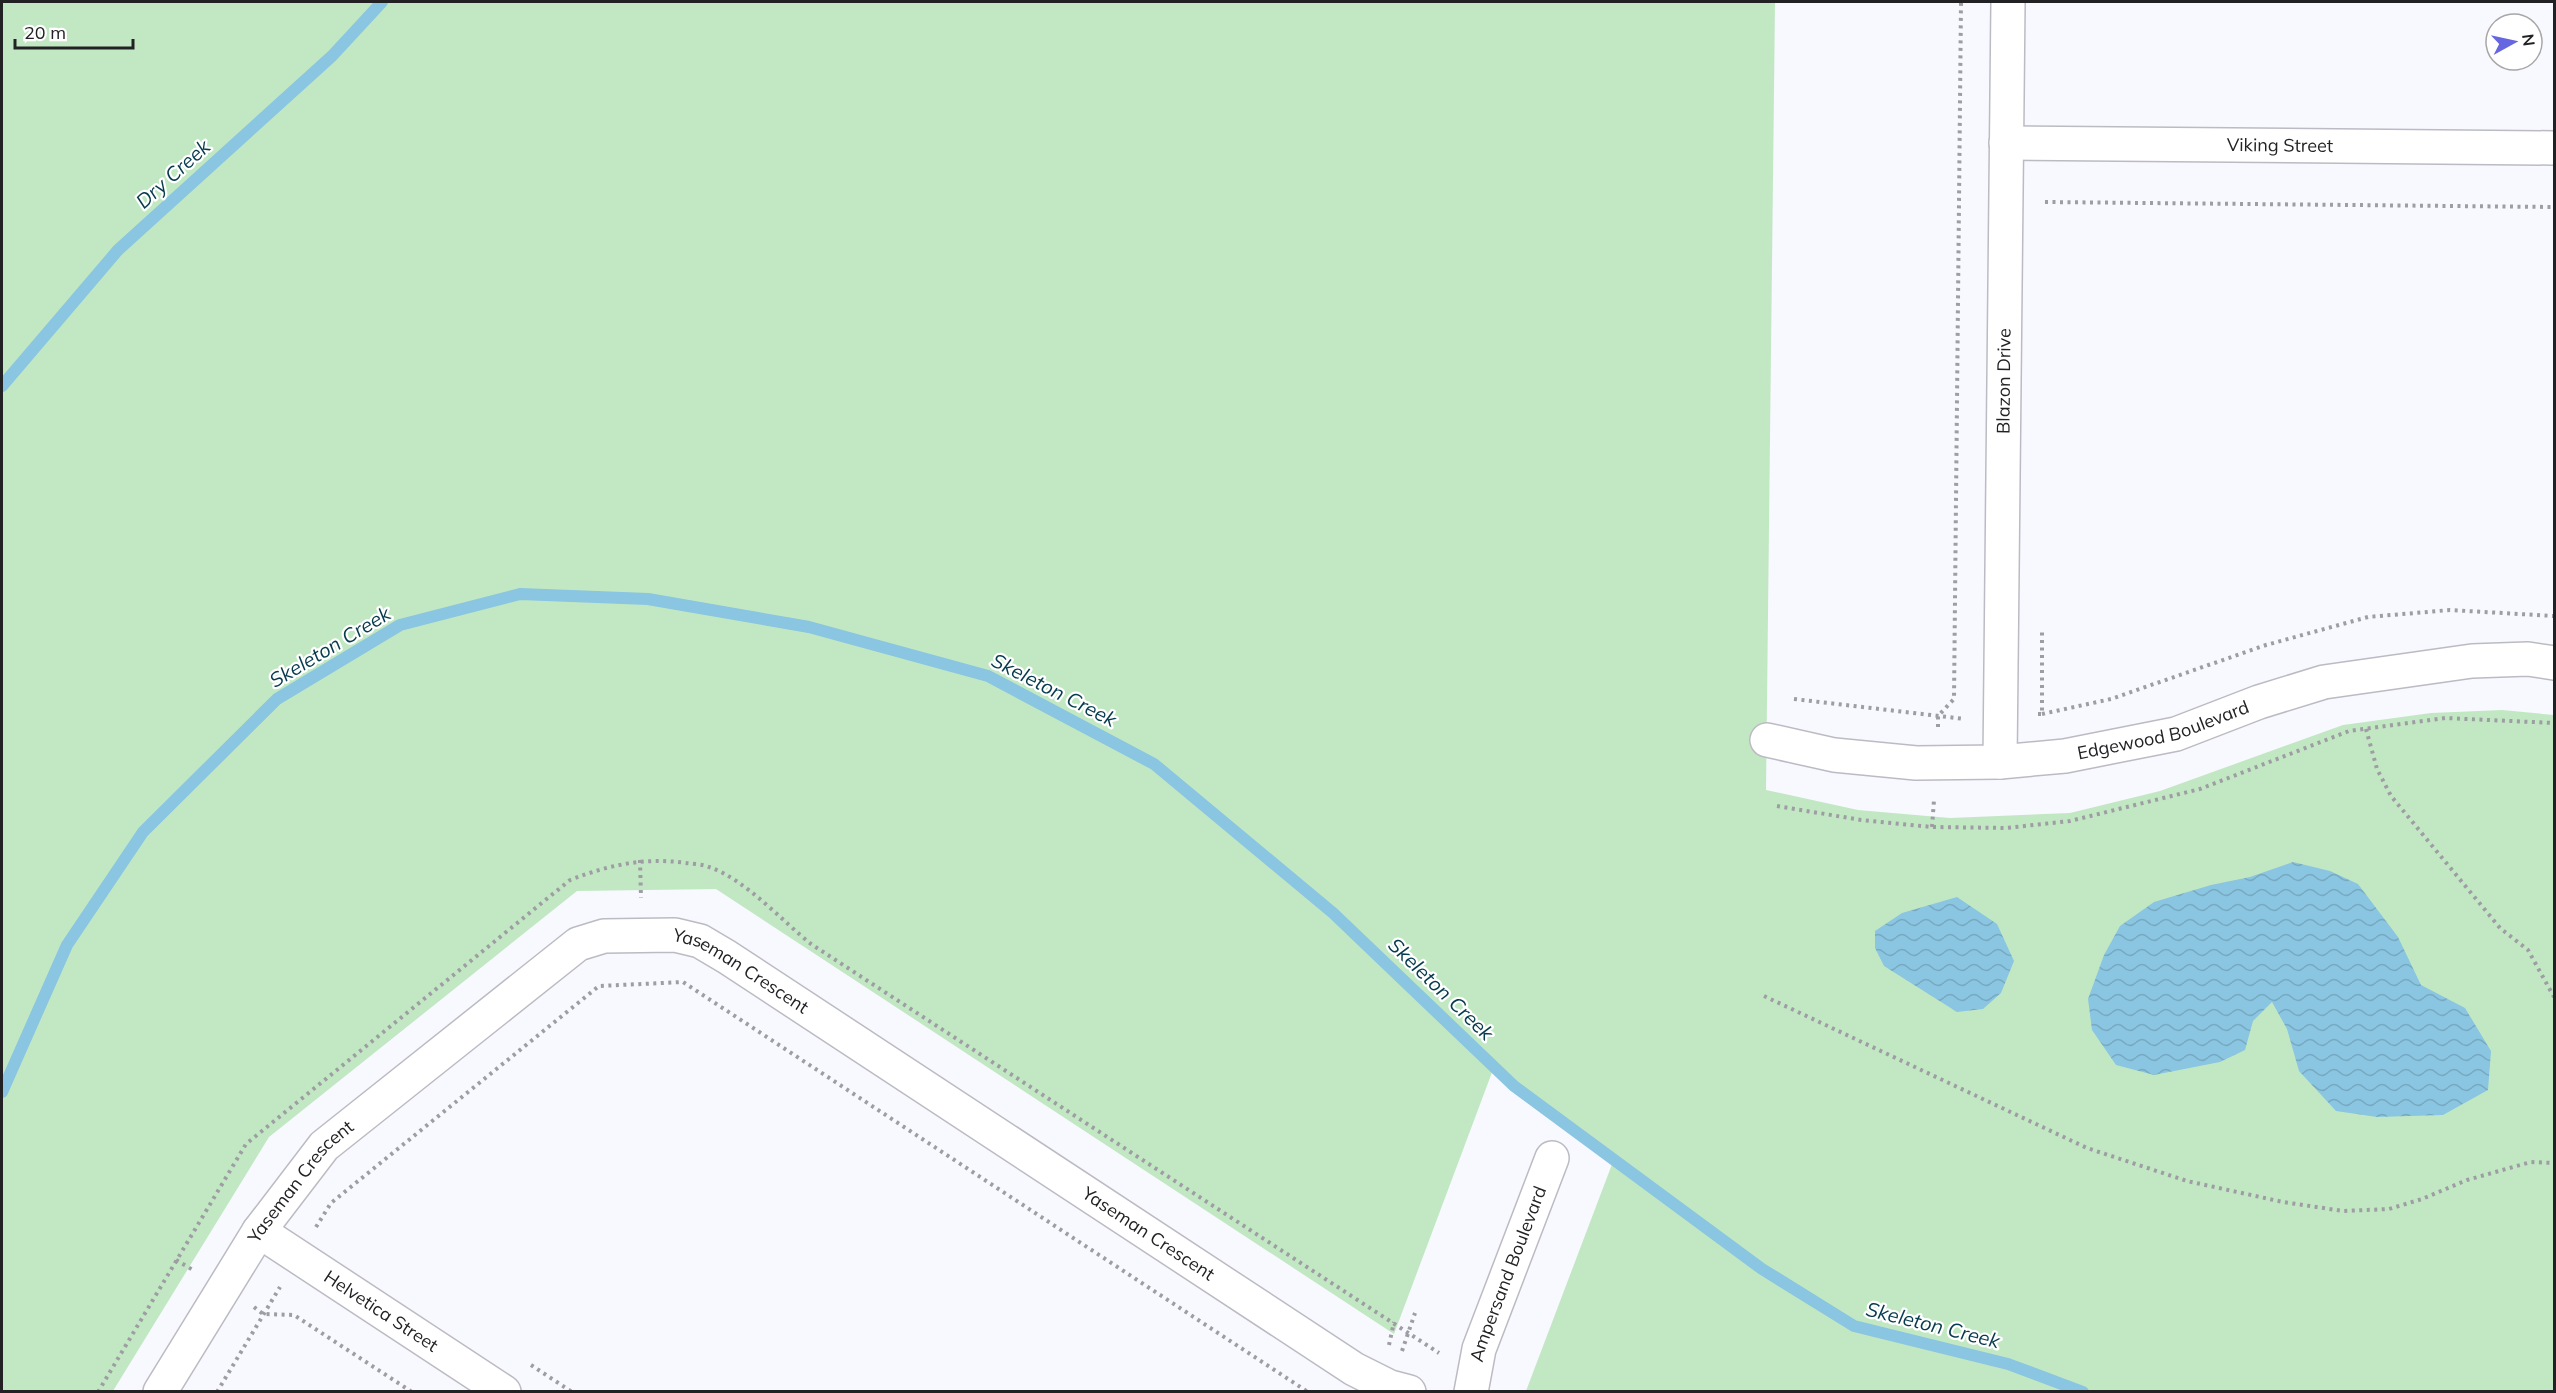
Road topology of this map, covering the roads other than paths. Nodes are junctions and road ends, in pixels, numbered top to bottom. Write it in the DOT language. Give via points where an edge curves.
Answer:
graph roads {
  1 [pos="2008,2"];
  2 [pos="2006,143"];
  3 [pos="2554,148"];
  4 [pos="2554,663"];
  5 [pos="1767,740"];
  6 [pos="2000,762"];
  7 [pos="1552,1158"];
  8 [pos="259,1231"];
  9 [pos="160,1392"];
  10 [pos="504,1392"];
  11 [pos="1409,1392"];
  12 [pos="1471,1392"];
  1 -- 2 [label="street, Blazon Drive"];
  2 -- 3 [label="street, Viking Street"];
  2 -- 6 [label="street, Blazon Drive"];
  4 -- 6 [label="street, Edgewood Boulevard" via="2528,659 2472,661 2324,682 2176,734 2065,756"];
  5 -- 6 [label="street, Edgewood Boulevard" via="1834,755 1916,763"];
  7 -- 12 [label="street, Ampersand Boulevard" via="1479,1349"];
  8 -- 9 [label="street, Yaseman Crescent"];
  8 -- 10 [label="street, Helvetica Street"];
  8 -- 11 [label="street, Yaseman Crescent" via="324,1146 578,945 604,936 675,935 700,941 727,957 1354,1369"];
}
